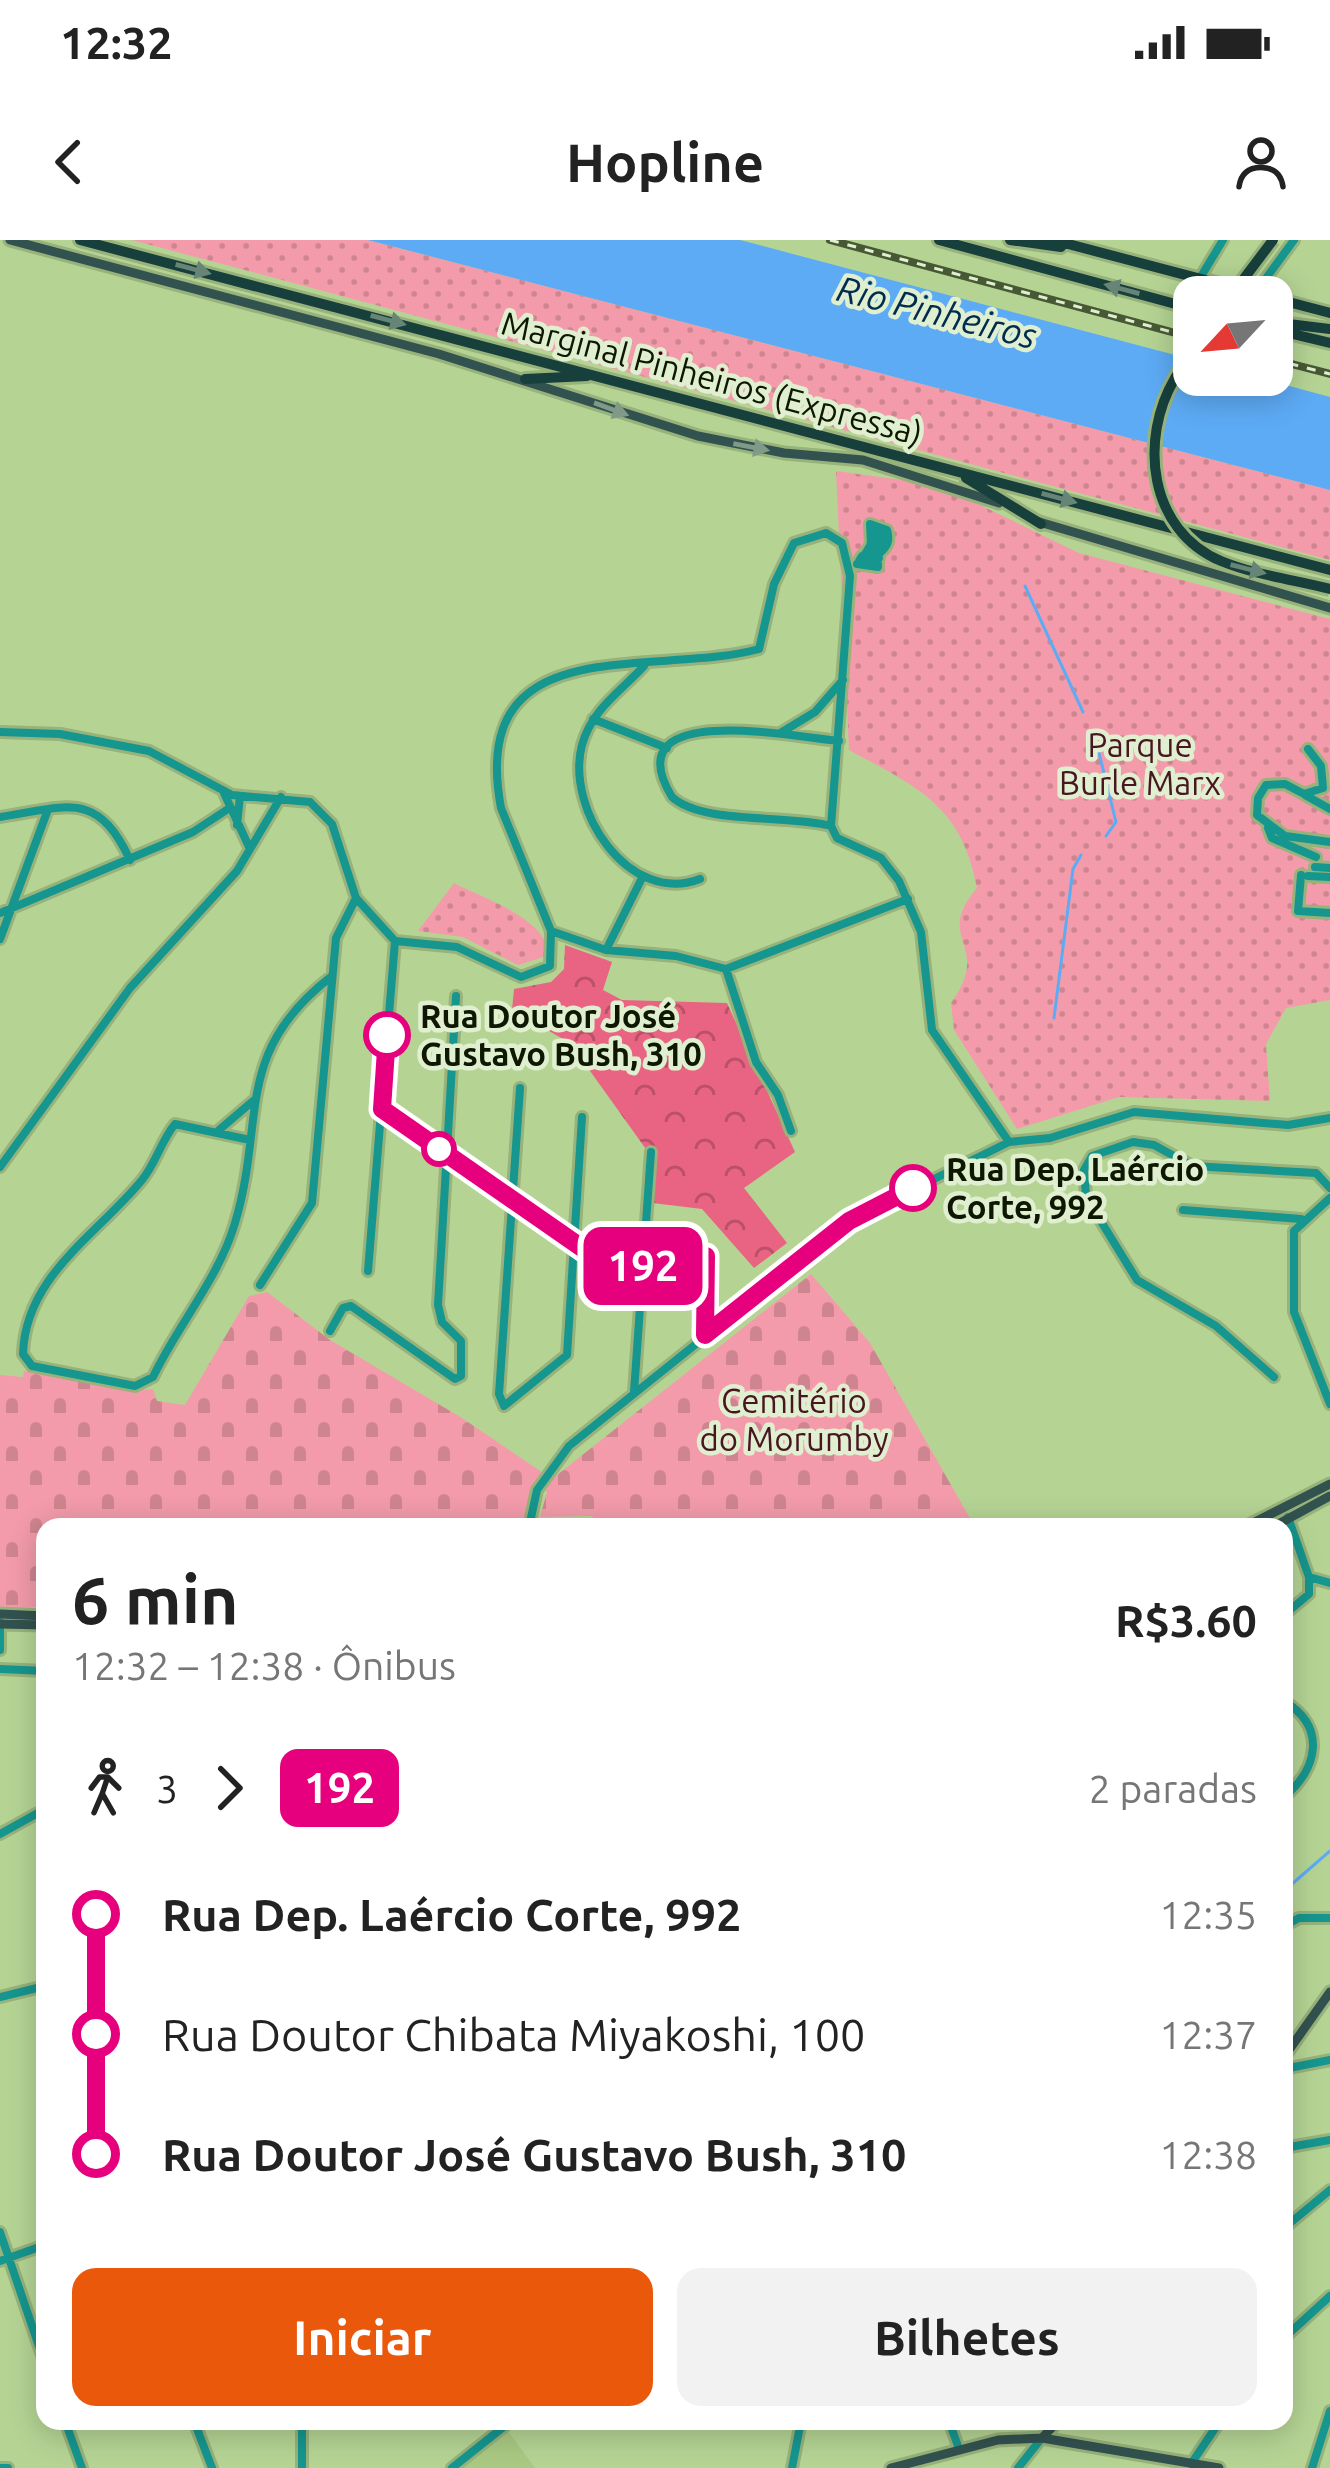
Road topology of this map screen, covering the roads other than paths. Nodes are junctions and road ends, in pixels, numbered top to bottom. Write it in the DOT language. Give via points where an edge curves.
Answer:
graph roads {
  1 [pos="10,240"];
  2 [pos="80,240"];
  3 [pos="940,240"];
  4 [pos="1010,240"];
  5 [pos="1053,240"];
  6 [pos="1223,240"];
  7 [pos="1273,240"];
  8 [pos="1294,240"];
  9 [pos="1077,247"];
  10 [pos="1192,276"];
  11 [pos="1201,276"];
  12 [pos="1246,276"];
  13 [pos="1268,276"];
  14 [pos="1293,303"];
  15 [pos="1173,304"];
  16 [pos="1330,314"];
  17 [pos="1293,327"];
  18 [pos="1330,329"];
  19 [pos="1293,332"];
  20 [pos="1330,343"];
  21 [pos="599,376"];
  22 [pos="525,379"];
  23 [pos="1173,381"];
  24 [pos="947,468"];
  25 [pos="1042,524"];
  26 [pos="882,545"];
  27 [pos="878,567"];
  28 [pos="1330,570"];
  29 [pos="1330,589"];
  30 [pos="1330,608"];
  31 [pos="645,664"];
  32 [pos="844,679"];
  33 [pos="593,719"];
  34 [pos="0,733"];
  35 [pos="779,734"];
  36 [pos="839,741"];
  37 [pos="667,748"];
  38 [pos="1308,749"];
  39 [pos="224,792"];
  40 [pos="1304,794"];
  41 [pos="240,796"];
  42 [pos="281,797"];
  43 [pos="228,808"];
  44 [pos="1330,809"];
  45 [pos="48,811"];
  46 [pos="0,818"];
  47 [pos="831,826"];
  48 [pos="1268,827"];
  49 [pos="238,830"];
  50 [pos="1330,842"];
  51 [pos="250,849"];
  52 [pos="130,860"];
  53 [pos="1310,869"];
  54 [pos="1330,872"];
  55 [pos="642,878"];
  56 [pos="700,879"];
  57 [pos="356,898"];
  58 [pos="908,899"];
  59 [pos="3,911"];
  60 [pos="1330,914"];
  61 [pos="551,931"];
  62 [pos="0,939"];
  63 [pos="395,941"];
  64 [pos="606,950"];
  65 [pos="726,970"];
  66 [pos="332,976"];
  67 [pos="456,996"];
  68 [pos="520,1088"];
  69 [pos="254,1100"];
  70 [pos="382,1109"];
  71 [pos="581,1117"];
  72 [pos="1330,1118"];
  73 [pos="219,1130"];
  74 [pos="791,1132"];
  75 [pos="250,1140"];
  76 [pos="1009,1142"];
  77 [pos="444,1152"];
  78 [pos="651,1152"];
  79 [pos="0,1167"];
  80 [pos="1330,1187"];
  81 [pos="1330,1198"];
  82 [pos="513,1200"];
  83 [pos="1183,1210"];
  84 [pos="1301,1220"];
  85 [pos="574,1243"];
  86 [pos="645,1250"];
  87 [pos="368,1270"];
  88 [pos="260,1285"];
  89 [pos="641,1289"];
  90 [pos="330,1330"];
  91 [pos="705,1335"];
  92 [pos="1274,1377"];
  93 [pos="634,1393"];
  94 [pos="1330,1404"];
  95 [pos="1330,1484"];
  96 [pos="1330,1496"];
  97 [pos="1287,1515"];
  98 [pos="531,1518"];
  99 [pos="1276,1518"];
  100 [pos="1284,1518"];
  101 [pos="1288,1518"];
  102 [pos="1293,1532"];
  103 [pos="1309,1577"];
  104 [pos="1330,1583"];
  105 [pos="1293,1607"];
  106 [pos="0,1614"];
  107 [pos="36,1616"];
  108 [pos="0,1624"];
  109 [pos="36,1625"];
  110 [pos="0,1650"];
  111 [pos="0,1669"];
  112 [pos="36,1671"];
  113 [pos="1293,1710"];
  114 [pos="1293,1789"];
  115 [pos="36,1814"];
  116 [pos="0,1834"];
  117 [pos="1330,1918"];
  118 [pos="1293,1921"];
  119 [pos="36,1987"];
  120 [pos="1330,1992"];
  121 [pos="0,1997"];
  122 [pos="1293,2044"];
  123 [pos="1330,2060"];
  124 [pos="1293,2067"];
  125 [pos="1330,2140"];
  126 [pos="1293,2146"];
  127 [pos="1330,2190"];
  128 [pos="1293,2221"];
  129 [pos="0,2232"];
  130 [pos="36,2249"];
  131 [pos="4,2260"];
  132 [pos="1330,2296"];
  133 [pos="1293,2330"];
  134 [pos="36,2340"];
  135 [pos="1330,2410"];
  136 [pos="68,2430"];
  137 [pos="197,2430"];
  138 [pos="302,2430"];
  139 [pos="500,2430"];
  140 [pos="799,2430"];
  141 [pos="952,2430"];
  142 [pos="1050,2430"];
  143 [pos="1214,2430"];
  144 [pos="1042,2438"];
  145 [pos="959,2449"];
  146 [pos="913,2465"];
  147 [pos="1190,2465"];
  148 [pos="82,2468"];
  149 [pos="212,2468"];
  150 [pos="302,2468"];
  151 [pos="452,2468"];
  152 [pos="793,2468"];
  153 [pos="892,2468"];
  154 [pos="1018,2468"];
  155 [pos="1220,2468"];
  156 [pos="1312,2468"];
  1 -- 22 [label="main road"];
  2 -- 21 [label="highway, Marginal Pinheiros (Expressa), one-way"];
  15 -- 3 [label="highway, one-way"];
  4 -- 9 [label="highway"];
  5 -- 9 [label="highway"];
  6 -- 11 [label="street"];
  7 -- 12 [label="highway, bridge"];
  8 -- 13 [label="street"];
  9 -- 10 [label="highway"];
  14 -- 16 [label="highway"];
  17 -- 18 [label="highway"];
  19 -- 20 [label="highway"];
  21 -- 22 [label="highway"];
  21 -- 24 [label="highway, Marginal Pinheiros (Expressa)"];
  22 -- 25 [label="main road, one-way" via="698,436 929,476"];
  23 -- 29 [label="highway, one-way, bridge" via="1152,448 1176,523 1222,562"];
  24 -- 25 [label="highway"];
  24 -- 28 [label="highway, Marginal Pinheiros (Expressa), one-way"];
  25 -- 30 [label="main road"];
  26 -- 26 [label="street" via="886,533 872,528 870,548 877,551 883,545 879,531 874,548"];
  26 -- 27 [label="street" via="887,530 870,524 865,554 879,558 859,561 878,564 857,564"];
  31 -- 32 [label="street" via="759,649 781,563 794,543 826,533 842,543 849,561"];
  31 -- 33 [label="street"];
  31 -- 61 [label="street" via="571,670 528,691 498,749 501,808"];
  32 -- 35 [label="street" via="815,712"];
  32 -- 36 [label="street"];
  33 -- 37 [label="street"];
  33 -- 55 [label="street" via="580,752 584,789 605,843"];
  34 -- 39 [label="street" via="60,734 149,751"];
  35 -- 36 [label="street"];
  35 -- 37 [label="street" via="699,730"];
  36 -- 47 [label="street"];
  37 -- 47 [label="street" via="664,780 686,808"];
  38 -- 40 [label="street" via="1321,766 1323,788"];
  39 -- 41 [label="street"];
  39 -- 43 [label="street"];
  40 -- 44 [label="street"];
  40 -- 48 [label="street" via="1266,785 1257,815"];
  41 -- 42 [label="street"];
  41 -- 49 [label="street"];
  42 -- 51 [label="street"];
  42 -- 57 [label="street" via="310,802 332,824"];
  43 -- 49 [label="street"];
  43 -- 52 [label="street"];
  45 -- 46 [label="street"];
  45 -- 52 [label="street" via="87,807 101,814"];
  45 -- 59 [label="street"];
  47 -- 58 [label="street" via="837,838 889,865"];
  48 -- 50 [label="street"];
  48 -- 53 [label="street"];
  49 -- 51 [label="street"];
  51 -- 79 [label="street" via="204,913 130,988"];
  52 -- 59 [label="street"];
  53 -- 54 [label="street"];
  53 -- 60 [label="street" via="1298,911"];
  55 -- 56 [label="street" via="667,885"];
  55 -- 64 [label="street"];
  57 -- 63 [label="street"];
  57 -- 66 [label="street" via="336,938"];
  58 -- 65 [label="street"];
  58 -- 76 [label="street" via="921,932 932,1030"];
  59 -- 62 [label="street"];
  61 -- 63 [label="street" via="554,960 521,976 457,946"];
  61 -- 64 [label="street"];
  63 -- 70 [label="street"];
  64 -- 65 [label="street"];
  65 -- 74 [label="street" via="756,1062"];
  66 -- 69 [label="street" via="284,1023"];
  66 -- 88 [label="street" via="312,1202"];
  67 -- 77 [label="street"];
  68 -- 82 [label="street"];
  69 -- 73 [label="street"];
  69 -- 75 [label="street"];
  70 -- 77 [label="street"];
  70 -- 87 [label="street"];
  71 -- 85 [label="street"];
  72 -- 76 [label="street" via="1262,1124 1151,1110"];
  73 -- 75 [label="street"];
  73 -- 75 [label="street" via="175,1124 139,1184 75,1245 27,1326 23,1354 32,1366 135,1386 153,1377 235,1225"];
  76 -- 91 [label="street" via="862,1211"];
  77 -- 82 [label="street"];
  77 -- 90 [label="street" via="438,1305 461,1341 461,1376 454,1379 351,1306"];
  78 -- 86 [label="street"];
  80 -- 92 [label="street" via="1316,1173 1192,1166 1132,1142 1092,1156 1084,1170 1086,1197 1137,1280 1216,1326"];
  81 -- 84 [label="street"];
  82 -- 85 [label="street"];
  82 -- 85 [label="street" via="499,1394 505,1406 565,1360"];
  83 -- 84 [label="street"];
  84 -- 94 [label="street" via="1292,1240 1291,1290"];
  85 -- 89 [label="street"];
  86 -- 89 [label="street"];
  86 -- 91 [label="street" via="709,1258"];
  89 -- 93 [label="street"];
  91 -- 93 [label="street"];
  93 -- 98 [label="street" via="548,1471"];
  95 -- 97 [label="main road"];
  96 -- 97 [label="main road"];
  97 -- 99 [label="main road"];
  97 -- 100 [label="main road"];
  97 -- 101 [label="street"];
  102 -- 103 [label="street"];
  103 -- 104 [label="street"];
  103 -- 105 [label="street" via="1309,1594"];
  106 -- 107 [label="main road"];
  106 -- 108 [label="street"];
  108 -- 109 [label="main road"];
  108 -- 110 [label="street"];
  111 -- 112 [label="street"];
  113 -- 114 [label="street" via="1308,1724 1315,1752"];
  115 -- 116 [label="street"];
  117 -- 118 [label="street"];
  119 -- 121 [label="street"];
  120 -- 122 [label="main road"];
  123 -- 124 [label="street"];
  125 -- 126 [label="street"];
  127 -- 128 [label="street"];
  129 -- 131 [label="street"];
  130 -- 131 [label="street"];
  131 -- 134 [label="street"];
  132 -- 133 [label="street"];
  135 -- 156 [label="street"];
  136 -- 148 [label="street"];
  137 -- 149 [label="street"];
  138 -- 150 [label="street"];
  139 -- 151 [label="street"];
  140 -- 152 [label="street"];
  141 -- 145 [label="street"];
  142 -- 144 [label="main road"];
  143 -- 147 [label="street"];
  144 -- 145 [label="main road"];
  144 -- 147 [label="main road"];
  144 -- 154 [label="street"];
  145 -- 146 [label="main road"];
  146 -- 153 [label="main road"];
  147 -- 155 [label="main road"];
}
